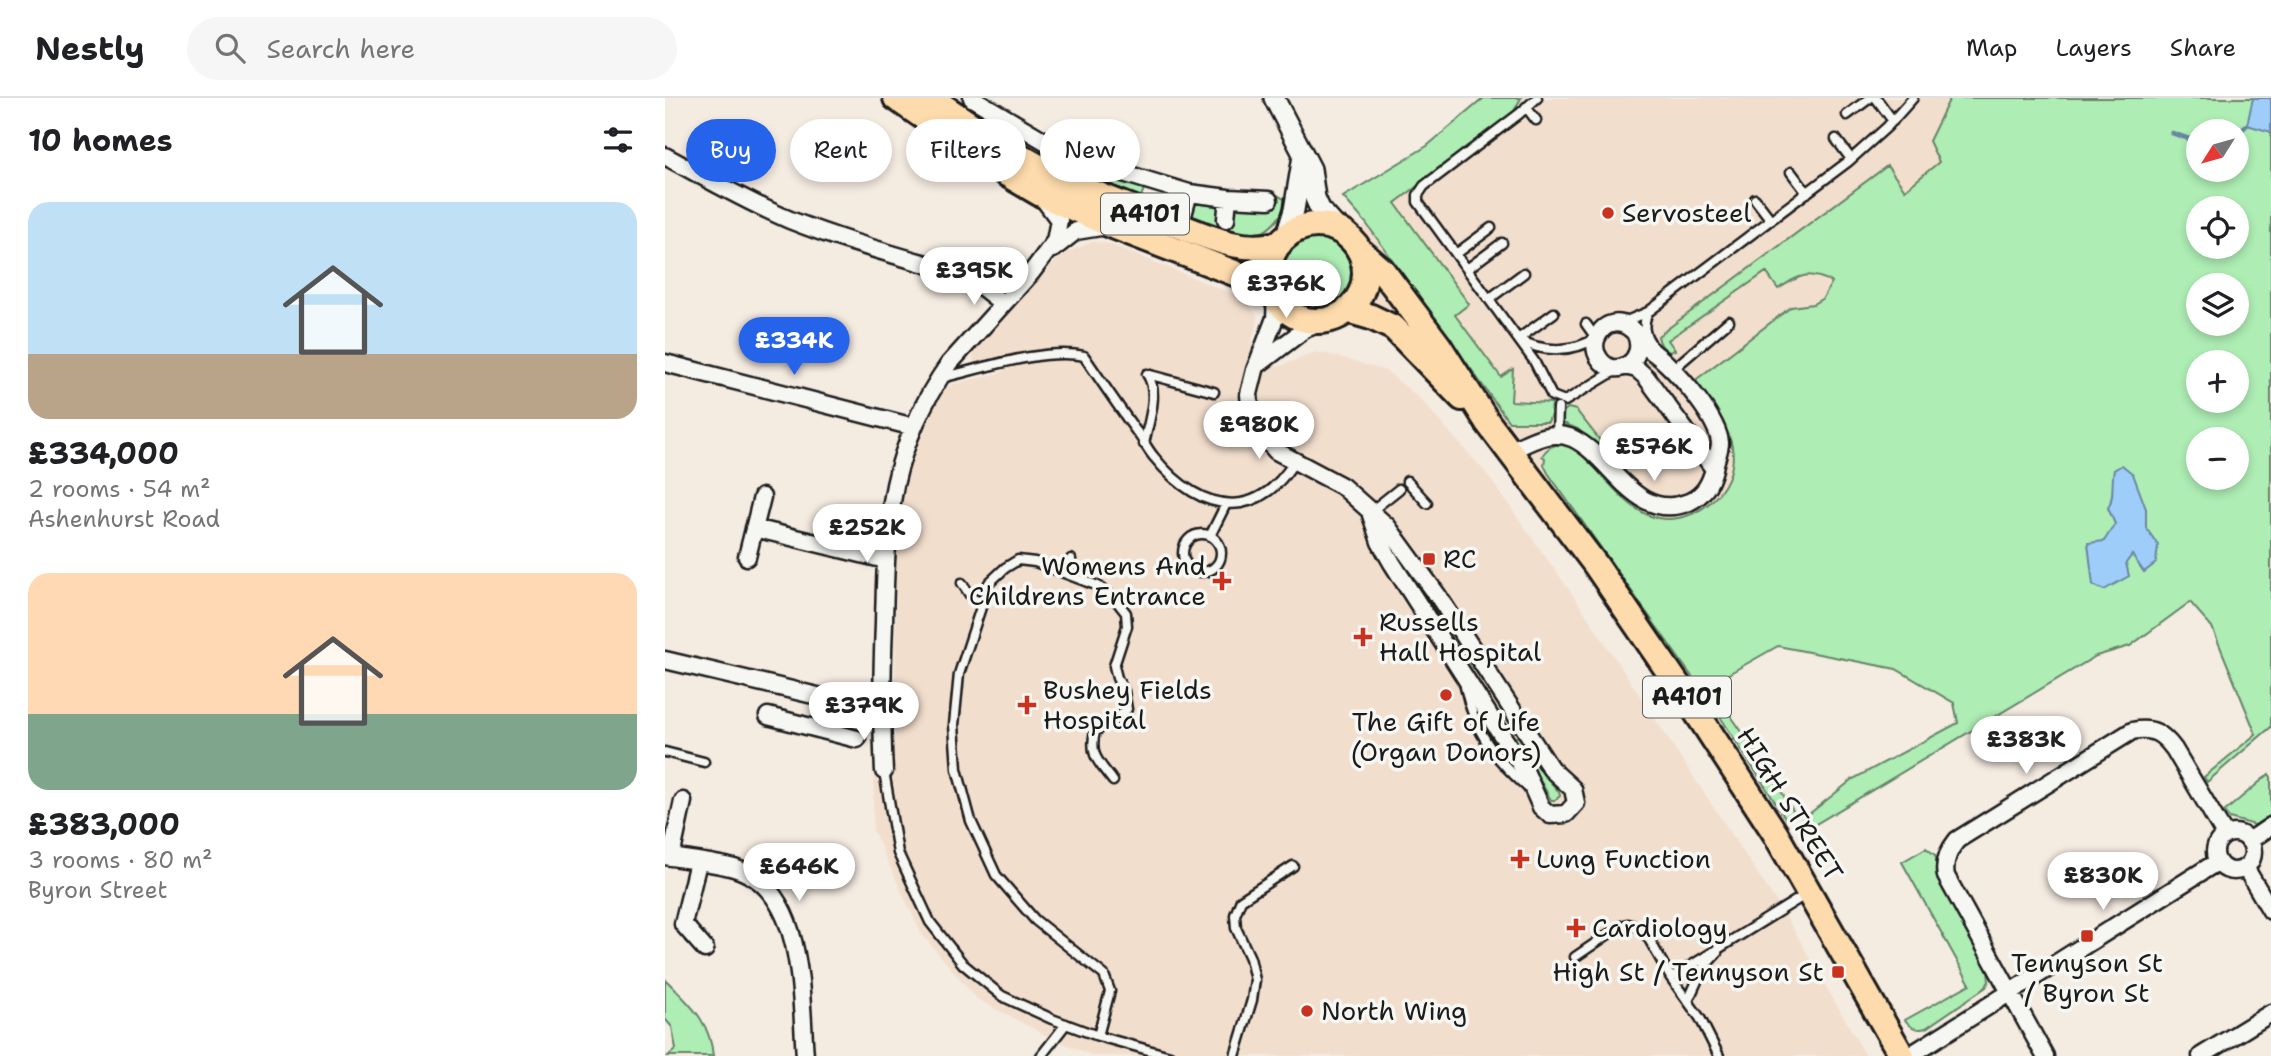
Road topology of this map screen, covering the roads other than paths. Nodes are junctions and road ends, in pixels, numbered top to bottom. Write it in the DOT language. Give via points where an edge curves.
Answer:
graph roads {
  1 [pos="896,98"];
  2 [pos="931,98"];
  3 [pos="972,98"];
  4 [pos="1274,98"];
  5 [pos="1537,98"];
  6 [pos="1870,98"];
  7 [pos="1876,98"];
  8 [pos="1913,98"];
  9 [pos="1526,107"];
  10 [pos="1847,115"];
  11 [pos="1536,120"];
  12 [pos="1893,121"];
  13 [pos="1836,139"];
  14 [pos="1303,155"];
  15 [pos="665,156"];
  16 [pos="1851,159"];
  17 [pos="1791,172"];
  18 [pos="1039,193"];
  19 [pos="1189,193"];
  20 [pos="1807,193"];
  21 [pos="1228,198"];
  22 [pos="1755,199"];
  23 [pos="1269,200"];
  24 [pos="1226,219"];
  25 [pos="1771,220"];
  26 [pos="1113,226"];
  27 [pos="1180,226"];
  28 [pos="1490,228"];
  29 [pos="1338,229"];
  30 [pos="1283,239"];
  31 [pos="1502,243"];
  32 [pos="1359,250"];
  33 [pos="1456,254"];
  34 [pos="1042,257"];
  35 [pos="1467,269"];
  36 [pos="1524,273"];
  37 [pos="1276,296"];
  38 [pos="1489,299"];
  39 [pos="1002,303"];
  40 [pos="1648,312"];
  41 [pos="1342,313"];
  42 [pos="1554,313"];
  43 [pos="1729,321"];
  44 [pos="1615,323"];
  45 [pos="1591,331"];
  46 [pos="1635,333"];
  47 [pos="1518,339"];
  48 [pos="665,363"];
  49 [pos="1259,364"];
  50 [pos="1666,364"];
  51 [pos="1622,367"];
  52 [pos="938,379"];
  53 [pos="1214,393"];
  54 [pos="1562,404"];
  55 [pos="1488,423"];
  56 [pos="914,427"];
  57 [pos="1557,434"];
  58 [pos="1144,444"];
  59 [pos="1510,451"];
  60 [pos="1294,461"];
  61 [pos="1714,469"];
  62 [pos="1407,481"];
  63 [pos="1399,489"];
  64 [pos="762,497"];
  65 [pos="1427,503"];
  66 [pos="1226,504"];
  67 [pos="1370,512"];
  68 [pos="754,528"];
  69 [pos="1210,536"];
  70 [pos="747,557"];
  71 [pos="1071,559"];
  72 [pos="885,560"];
  73 [pos="1070,575"];
  74 [pos="962,583"];
  75 [pos="982,603"];
  76 [pos="665,660"];
  77 [pos="797,691"];
  78 [pos="881,711"];
  79 [pos="768,716"];
  80 [pos="793,723"];
  81 [pos="857,739"];
  82 [pos="665,752"];
  83 [pos="704,762"];
  84 [pos="884,771"];
  85 [pos="1113,781"];
  86 [pos="683,801"];
  87 [pos="2271,826"];
  88 [pos="2225,835"];
  89 [pos="2249,841"];
  90 [pos="668,856"];
  91 [pos="698,862"];
  92 [pos="2217,862"];
  93 [pos="1293,866"];
  94 [pos="2245,867"];
  95 [pos="1810,892"];
  96 [pos="2271,911"];
  97 [pos="1726,943"];
  98 [pos="705,949"];
  99 [pos="1575,957"];
  100 [pos="1671,978"];
  101 [pos="2009,994"];
  102 [pos="1688,1001"];
  103 [pos="2271,1013"];
  104 [pos="1066,1024"];
  105 [pos="1098,1036"];
  106 [pos="805,1056"];
  107 [pos="1041,1056"];
  108 [pos="1170,1056"];
  109 [pos="1235,1056"];
  110 [pos="1719,1056"];
  111 [pos="1902,1056"];
  112 [pos="1909,1056"];
  113 [pos="2045,1056"];
  114 [pos="2201,1056"];
  1 -- 18 [label="main road, A4101"];
  2 -- 27 [label="main road, A4101" via="1058,176"];
  3 -- 19 [label="street" via="1050,144 1110,169"];
  4 -- 14 [label="street"];
  5 -- 9 [label="lane"];
  6 -- 10 [label="lane"];
  7 -- 12 [label="lane"];
  8 -- 12 [label="lane"];
  9 -- 11 [label="lane"];
  9 -- 33 [label="lane" via="1418,194 1418,202"];
  12 -- 16 [label="lane"];
  13 -- 16 [label="lane"];
  14 -- 29 [label="street" via="1320,209"];
  14 -- 30 [label="street" via="1294,210"];
  15 -- 39 [label="street" via="789,219 960,274"];
  16 -- 20 [label="lane"];
  17 -- 20 [label="lane"];
  18 -- 26 [label="main road, A4101"];
  18 -- 34 [label="street" via="1059,220 1055,241"];
  19 -- 21 [label="street"];
  19 -- 27 [label="street"];
  20 -- 25 [label="lane"];
  21 -- 23 [label="street"];
  21 -- 24 [label="street"];
  22 -- 25 [label="lane"];
  25 -- 40 [label="lane"];
  26 -- 34 [label="street" via="1076,230"];
  26 -- 37 [label="main road, A4101" via="1255,281"];
  27 -- 30 [label="main road, A4101" via="1235,245 1264,248"];
  28 -- 33 [label="lane"];
  29 -- 30 [label="main road, A4101" via="1315,225"];
  29 -- 32 [label="main road, A4101"];
  30 -- 37 [label="main road" via="1272,257 1270,272"];
  31 -- 35 [label="lane"];
  32 -- 41 [label="main road" via="1364,282 1356,301"];
  32 -- 55 [label="main road, HIGH STREET / A4101" via="1382,270 1439,346"];
  33 -- 35 [label="lane"];
  34 -- 39 [label="street"];
  35 -- 38 [label="lane"];
  36 -- 38 [label="lane"];
  37 -- 41 [label="main road, A4101" via="1302,318 1319,320"];
  37 -- 49 [label="street" via="1275,318"];
  38 -- 47 [label="lane"];
  39 -- 52 [label="street"];
  40 -- 44 [label="lane"];
  40 -- 50 [label="lane" via="1646,336"];
  41 -- 49 [label="street" via="1305,329"];
  41 -- 55 [label="main road, HIGH STREET / A4101" via="1371,317 1394,328"];
  42 -- 47 [label="lane"];
  43 -- 50 [label="lane"];
  44 -- 45 [label="street"];
  44 -- 46 [label="street"];
  45 -- 47 [label="lane" via="1587,344 1555,350"];
  45 -- 51 [label="street" via="1601,361"];
  46 -- 50 [label="street"];
  46 -- 51 [label="street" via="1637,354"];
  47 -- 54 [label="lane" via="1552,396"];
  48 -- 56 [label="street"];
  49 -- 60 [label="street" via="1249,394 1253,419 1266,441"];
  50 -- 61 [label="street" via="1714,425 1720,443"];
  51 -- 54 [label="lane"];
  51 -- 61 [label="street" via="1637,369 1646,377"];
  52 -- 56 [label="street"];
  52 -- 58 [label="lane" via="1057,353 1084,356"];
  53 -- 58 [label="lane" via="1147,374 1153,384"];
  54 -- 57 [label="lane"];
  55 -- 59 [label="main road, HIGH STREET / A4101"];
  56 -- 72 [label="street" via="896,484"];
  57 -- 59 [label="street"];
  57 -- 61 [label="street" via="1582,445 1628,489 1656,504 1695,499 1705,491"];
  58 -- 66 [label="lane" via="1186,488"];
  59 -- 95 [label="main road, HIGH STREET / A4101" via="1665,665"];
  60 -- 66 [label="lane" via="1283,479 1265,494"];
  60 -- 67 [label="street" via="1342,486"];
  62 -- 65 [label="lane"];
  63 -- 67 [label="lane"];
  64 -- 68 [label="street"];
  66 -- 69 [label="lane"];
  67 -- 67 [label="street" via="1387,526 1423,573 1551,769 1573,789 1576,803 1566,814 1550,815 1541,807 1526,773 1392,563"];
  68 -- 70 [label="street"];
  68 -- 72 [label="street"];
  69 -- 69 [label="lane" via="1221,549 1220,560 1212,569 1193,570 1183,554 1187,542 1198,534"];
  71 -- 73 [label="lane"];
  72 -- 78 [label="street"];
  73 -- 75 [label="lane" via="1018,560 989,583"];
  73 -- 85 [label="lane" via="1098,586 1126,613 1127,626 1114,666 1127,709 1095,731 1092,742 1093,755"];
  74 -- 75 [label="lane" via="972,598"];
  75 -- 105 [label="lane" via="959,674 954,725 957,769 971,821 996,875 1035,920 1104,975 1110,991"];
  76 -- 77 [label="street"];
  77 -- 78 [label="street"];
  77 -- 80 [label="street"];
  78 -- 84 [label="street"];
  79 -- 80 [label="street"];
  80 -- 81 [label="street"];
  82 -- 83 [label="lane"];
  84 -- 104 [label="lane" via="898,853 930,922 963,964 1002,996"];
  86 -- 90 [label="street"];
  87 -- 89 [label="street"];
  88 -- 89 [label="street" via="2238,834"];
  88 -- 92 [label="street" via="2217,844"];
  88 -- 101 [label="street" via="2166,738 2143,729 2132,731 1957,840 1947,854 1946,876"];
  89 -- 94 [label="street" via="2253,852"];
  90 -- 91 [label="street"];
  91 -- 98 [label="street" via="683,924"];
  91 -- 106 [label="street" via="750,876 769,890 789,923"];
  92 -- 94 [label="street" via="2227,870"];
  92 -- 101 [label="street"];
  93 -- 109 [label="lane" via="1241,900 1235,915 1255,980"];
  94 -- 96 [label="street"];
  95 -- 97 [label="lane"];
  95 -- 111 [label="main road, HIGH STREET / A4101"];
  97 -- 100 [label="lane"];
  97 -- 102 [label="lane" via="1703,968"];
  99 -- 100 [label="lane" via="1628,924 1639,927 1649,939"];
  100 -- 102 [label="lane"];
  101 -- 112 [label="street"];
  101 -- 113 [label="street"];
  102 -- 110 [label="lane"];
  103 -- 114 [label="street"];
  104 -- 105 [label="lane"];
  104 -- 107 [label="lane"];
  105 -- 108 [label="lane"];
}
